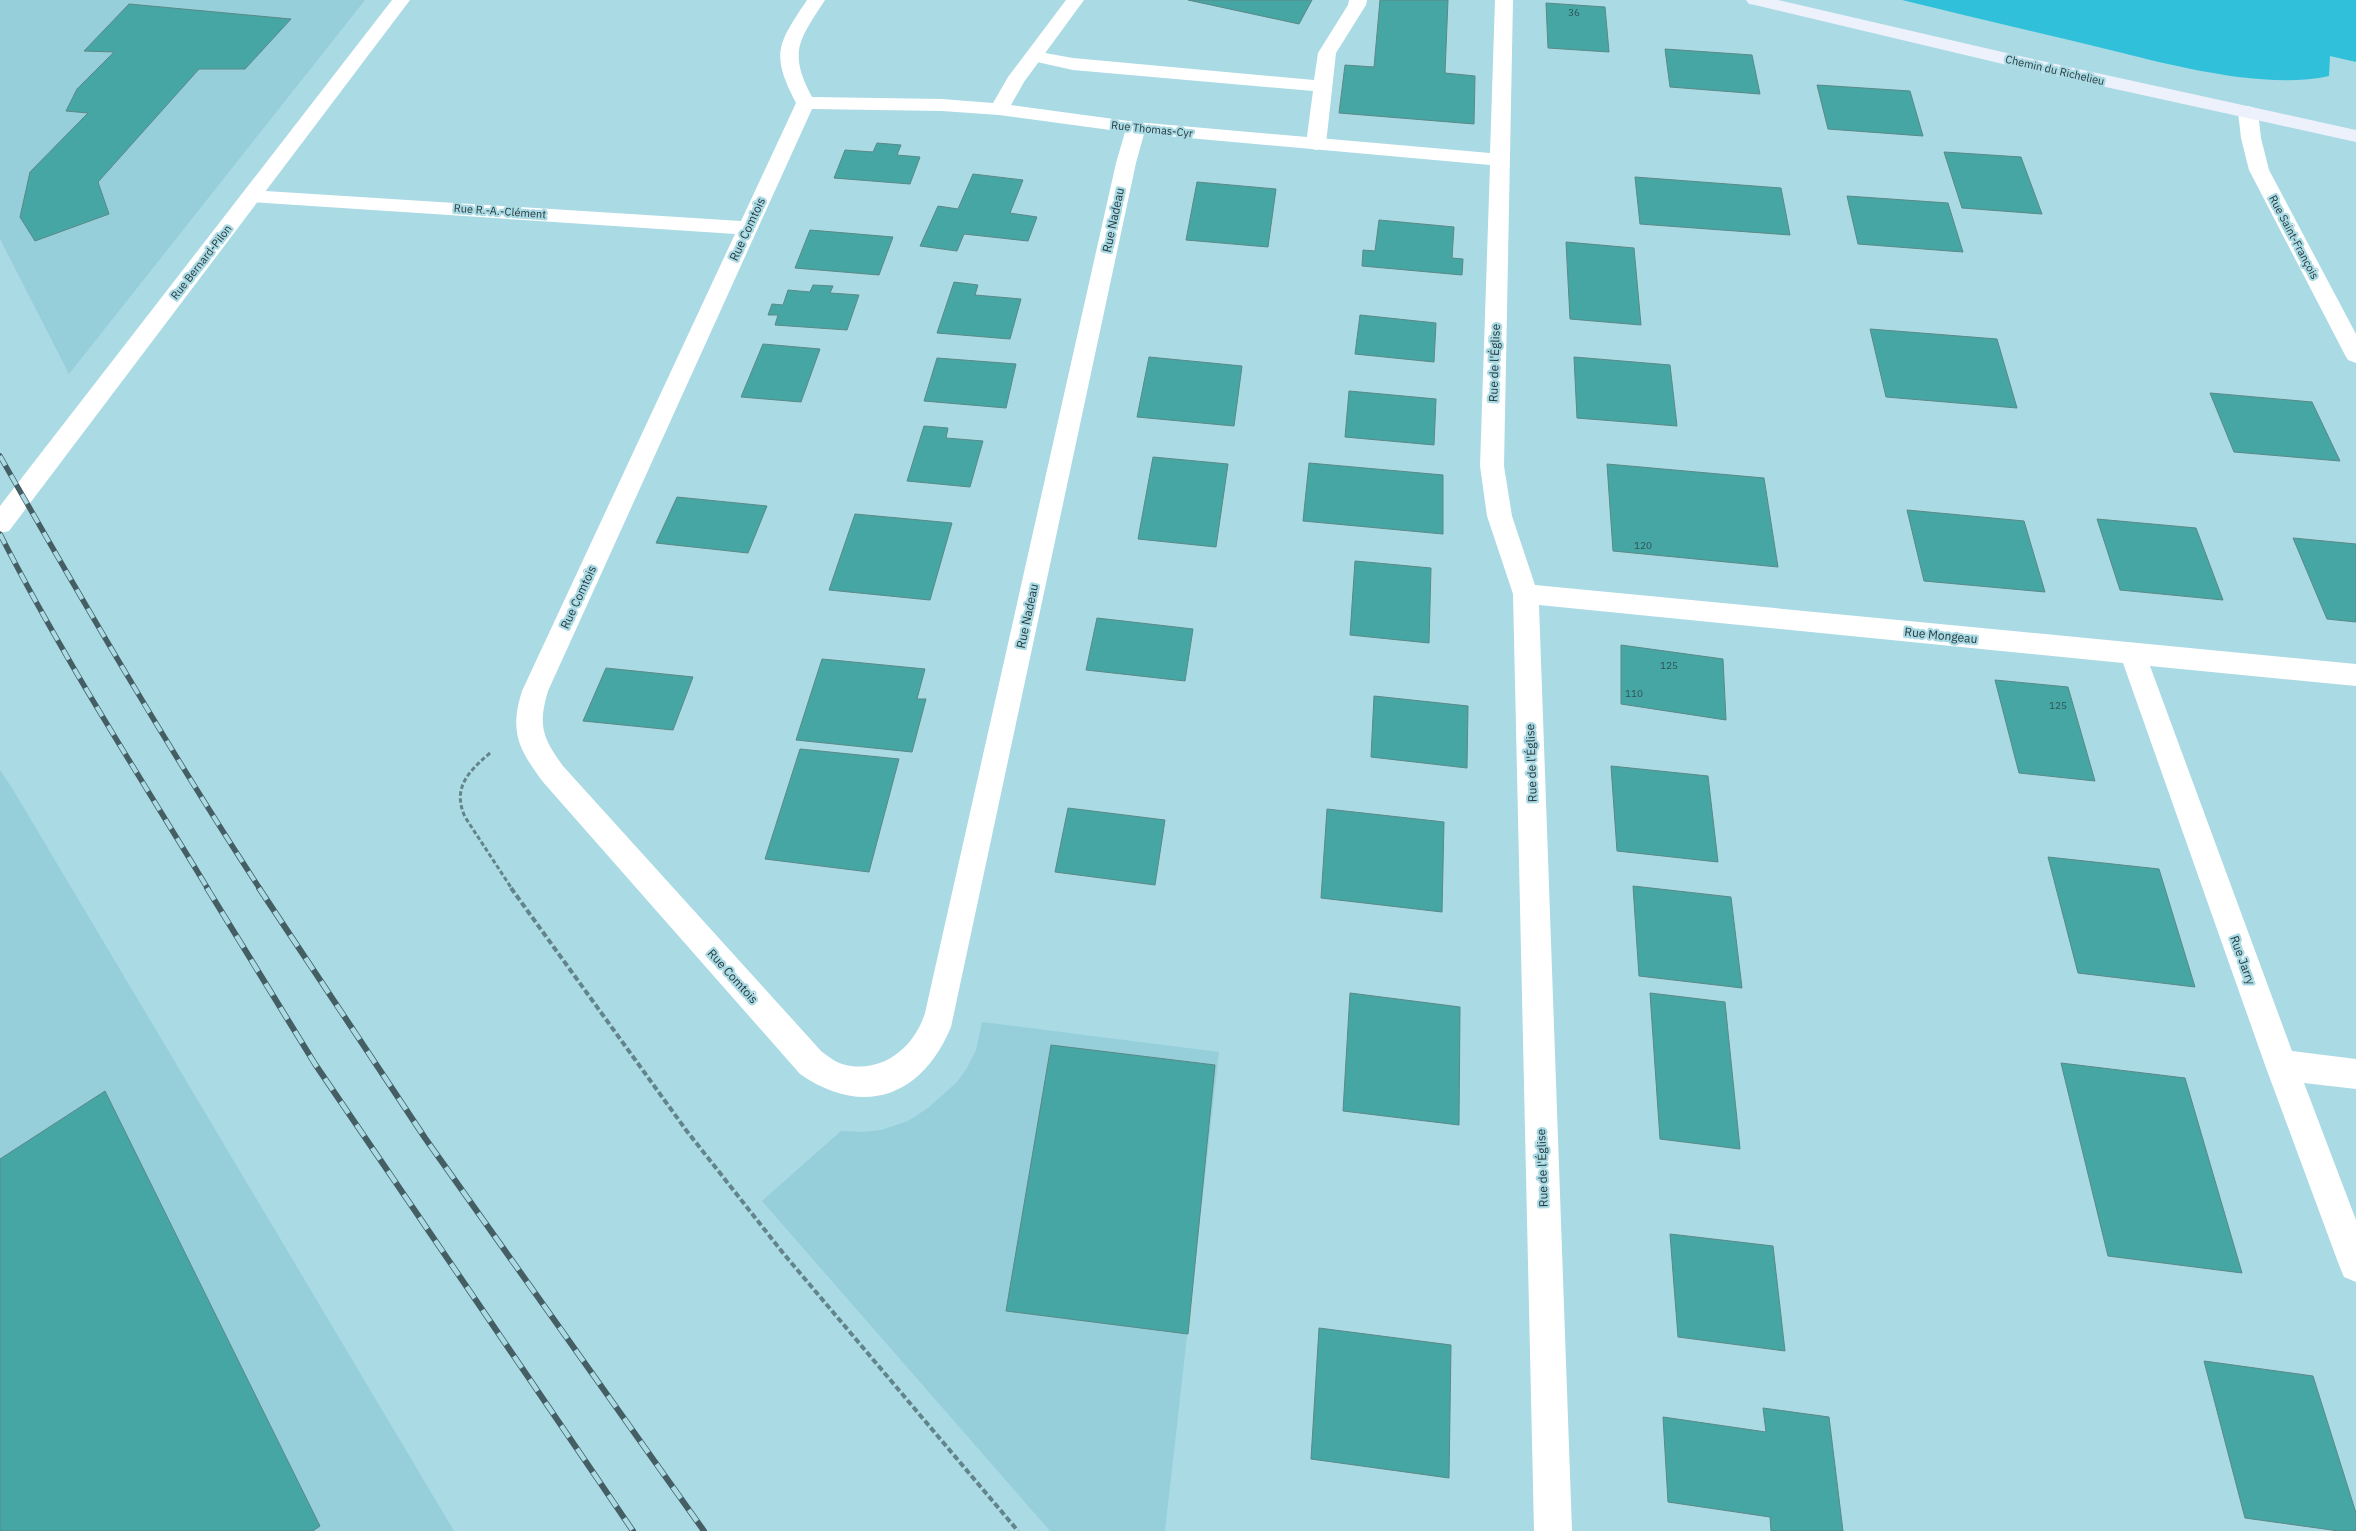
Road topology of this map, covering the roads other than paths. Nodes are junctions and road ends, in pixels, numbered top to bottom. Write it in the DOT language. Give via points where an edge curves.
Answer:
graph roads {
  1 [pos="401,0"];
  2 [pos="816,0"];
  3 [pos="1075,0"];
  4 [pos="1358,0"];
  5 [pos="1504,0"];
  6 [pos="1755,0"];
  7 [pos="1034,56"];
  8 [pos="1323,86"];
  9 [pos="805,103"];
  10 [pos="999,109"];
  11 [pos="2248,112"];
  12 [pos="1136,128"];
  13 [pos="2356,136"];
  14 [pos="1316,144"];
  15 [pos="1500,160"];
  16 [pos="251,196"];
  17 [pos="748,228"];
  18 [pos="2356,355"];
  19 [pos="0,524"];
  20 [pos="1526,594"];
  21 [pos="2133,654"];
  22 [pos="2356,675"];
  23 [pos="2281,1065"];
  24 [pos="2356,1074"];
  25 [pos="882,1080"];
  26 [pos="2356,1265"];
  27 [pos="1553,1531"];
  1 -- 16 [label="street, Rue Bernard-Pilon"];
  2 -- 9 [label="street" via="792,38 787,57 794,83"];
  3 -- 7 [label="street"];
  4 -- 8 [label="street" via="1327,53"];
  5 -- 15 [label="street, Rue de l'Église"];
  6 -- 11 [label="main road, Chemin du Richelieu"];
  7 -- 8 [label="street" via="1073,64"];
  7 -- 10 [label="street"];
  8 -- 14 [label="street"];
  9 -- 10 [label="street, Rue Thomas-Cyr"];
  9 -- 17 [label="street, Rue Comtois"];
  10 -- 12 [label="street, Rue Thomas-Cyr"];
  11 -- 13 [label="main road, Chemin du Richelieu"];
  11 -- 18 [label="street, Rue Saint-François" via="2250,138 2259,170"];
  12 -- 14 [label="street, Rue Thomas-Cyr"];
  12 -- 25 [label="street, Rue Nadeau" via="936,1024 922,1052 897,1074"];
  14 -- 15 [label="street, Rue Thomas-Cyr"];
  15 -- 20 [label="street, Rue de l'Église" via="1492,466 1501,526"];
  16 -- 17 [label="street, Rue R.-A.-Clément"];
  16 -- 19 [label="street, Rue Bernard-Pilon"];
  17 -- 25 [label="street, Rue Comtois" via="535,691 527,722 529,735 553,774 811,1063 822,1073 850,1083"];
  20 -- 21 [label="street, Rue Mongeau"];
  20 -- 27 [label="street, Rue de l'Église"];
  21 -- 22 [label="street, Rue Mongeau"];
  21 -- 23 [label="street, Rue Jarry"];
  23 -- 24 [label="street"];
  23 -- 26 [label="street, Rue Jarry"];
}
